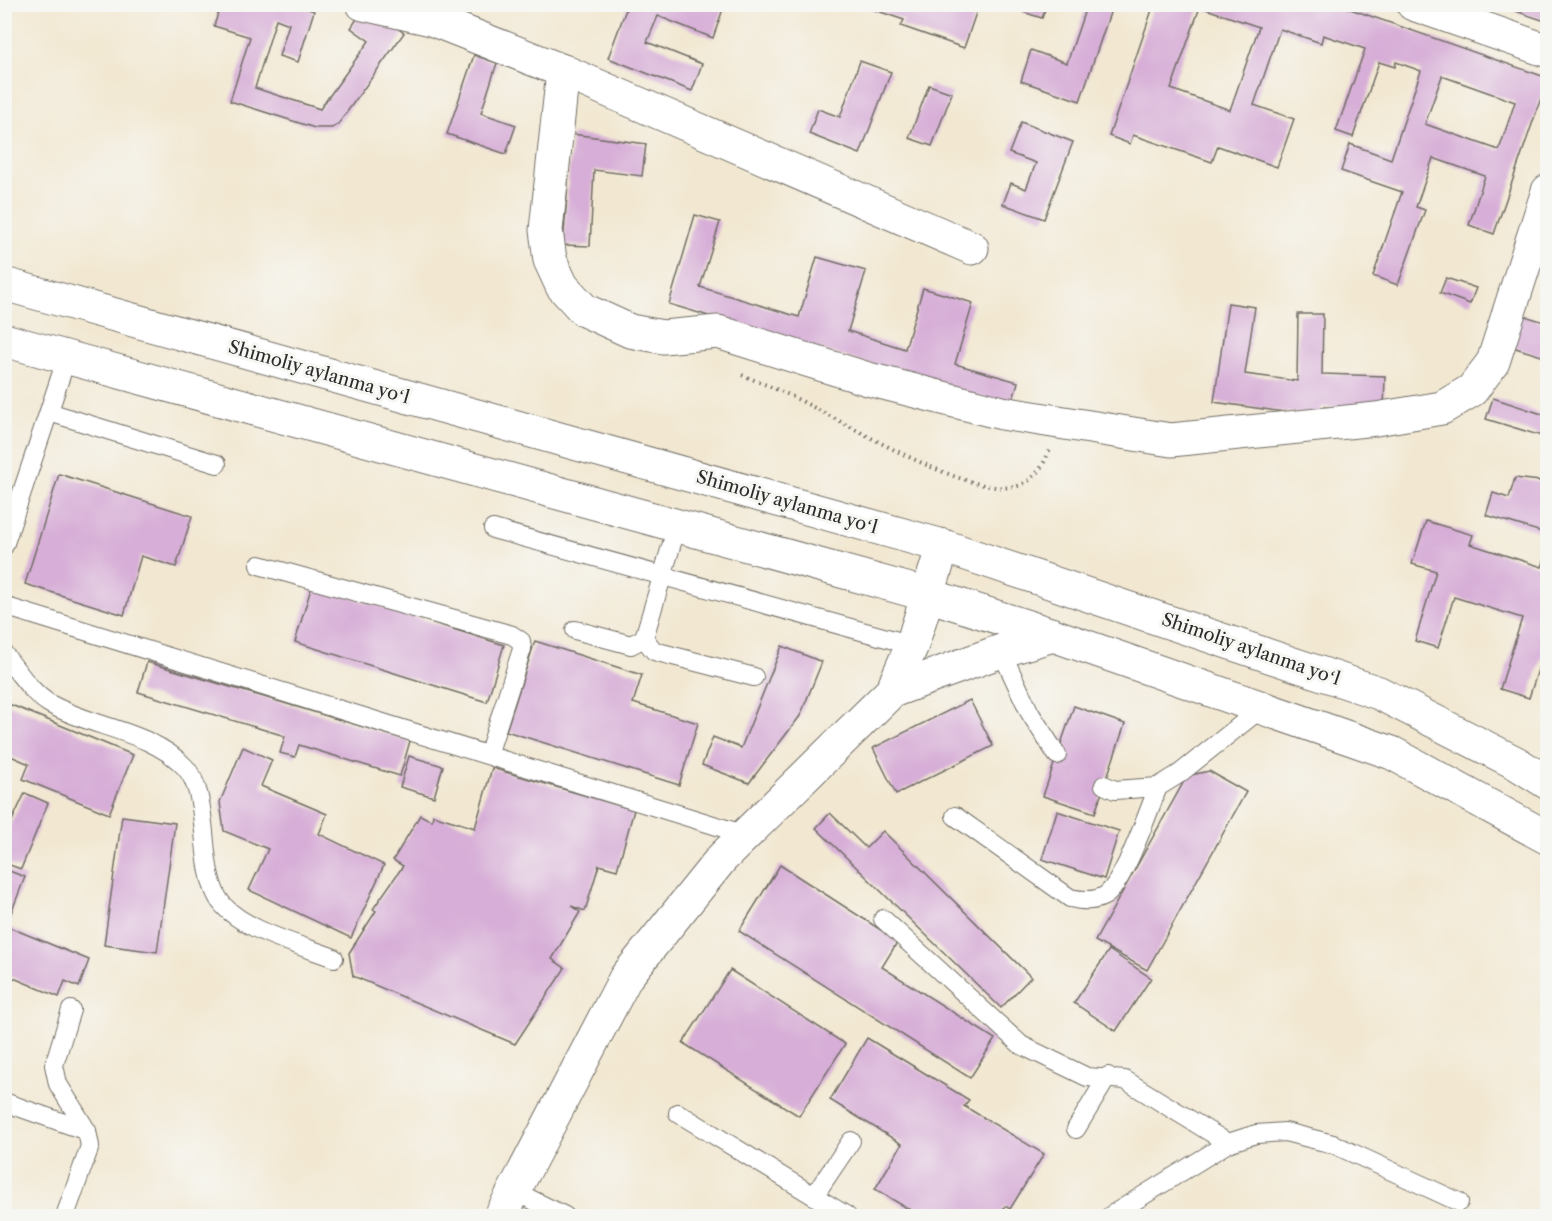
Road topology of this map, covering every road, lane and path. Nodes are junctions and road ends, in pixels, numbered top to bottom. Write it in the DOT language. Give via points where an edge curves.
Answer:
graph roads {
  1 [pos="363,4"];
  2 [pos="1413,4"];
  3 [pos="1548,51"];
  4 [pos="563,71"];
  5 [pos="1548,191"];
  6 [pos="972,248"];
  7 [pos="4,284"];
  8 [pos="4,340"];
  9 [pos="67,357"];
  10 [pos="736,373"];
  11 [pos="49,412"];
  12 [pos="1044,421"];
  13 [pos="218,464"];
  14 [pos="677,526"];
  15 [pos="493,529"];
  16 [pos="4,546"];
  17 [pos="943,546"];
  18 [pos="259,565"];
  19 [pos="662,576"];
  20 [pos="928,596"];
  21 [pos="4,606"];
  22 [pos="575,630"];
  23 [pos="1053,635"];
  24 [pos="644,638"];
  25 [pos="912,645"];
  26 [pos="1001,651"];
  27 [pos="4,654"];
  28 [pos="754,677"];
  29 [pos="892,691"];
  30 [pos="1263,707"];
  31 [pos="488,755"];
  32 [pos="1057,755"];
  33 [pos="1548,783"];
  34 [pos="1104,785"];
  35 [pos="1158,787"];
  36 [pos="955,816"];
  37 [pos="746,835"];
  38 [pos="1548,838"];
  39 [pos="883,920"];
  40 [pos="334,958"];
  41 [pos="71,1010"];
  42 [pos="1108,1076"];
  43 [pos="4,1102"];
  44 [pos="678,1113"];
  45 [pos="1076,1129"];
  46 [pos="87,1131"];
  47 [pos="851,1141"];
  48 [pos="1228,1143"];
  49 [pos="814,1197"];
  50 [pos="1459,1202"];
  51 [pos="507,1204"];
  52 [pos="65,1216"];
  53 [pos="565,1216"];
  54 [pos="847,1216"];
  55 [pos="1110,1216"];
  1 -- 4 [label="main road" via="431,19"];
  2 -- 3 [label="main road"];
  4 -- 6 [label="main road"];
  4 -- 12 [label="main road" via="546,230 550,260 562,286 584,310 630,331 663,338 718,332 868,379"];
  5 -- 12 [label="main road" via="1493,362 1472,390 1442,408 1341,423 1171,440"];
  7 -- 17 [label="main road, Shimoliy aylanma yoʻl"];
  8 -- 9 [label="main road"];
  9 -- 11 [label="lane"];
  9 -- 14 [label="main road"];
  10 -- 12 [label="path" via="941,470 990,487 1014,487 1033,477 1045,462 1051,444"];
  11 -- 13 [label="lane"];
  11 -- 16 [label="lane"];
  14 -- 19 [label="lane"];
  14 -- 20 [label="main road"];
  15 -- 19 [label="lane"];
  17 -- 20 [label="main road"];
  17 -- 33 [label="main road, Shimoliy aylanma yoʻl" via="1379,693"];
  18 -- 31 [label="lane" via="512,635 521,641 522,649"];
  19 -- 24 [label="lane"];
  19 -- 25 [label="lane"];
  20 -- 23 [label="main road"];
  20 -- 25 [label="main road"];
  21 -- 31 [label="lane"];
  22 -- 24 [label="lane" via="631,645"];
  23 -- 26 [label="main road"];
  23 -- 30 [label="main road"];
  24 -- 28 [label="lane" via="654,651"];
  25 -- 29 [label="main road"];
  26 -- 29 [label="main road"];
  26 -- 32 [label="lane" via="1030,713"];
  27 -- 40 [label="lane" via="49,704 170,753 187,769 201,800 209,870 218,897 229,912 250,925"];
  29 -- 37 [label="main road"];
  30 -- 35 [label="lane"];
  30 -- 38 [label="main road" via="1392,753"];
  31 -- 37 [label="lane"];
  34 -- 35 [label="lane" via="1115,790"];
  35 -- 36 [label="lane" via="1118,882 1105,895 1088,902 1070,898"];
  37 -- 51 [label="main road" via="722,858 626,977"];
  39 -- 42 [label="lane" via="1021,1045 1087,1077"];
  41 -- 46 [label="lane" via="54,1065 58,1084"];
  42 -- 45 [label="lane"];
  42 -- 48 [label="lane" via="1125,1080"];
  43 -- 46 [label="lane"];
  44 -- 49 [label="lane"];
  46 -- 52 [label="lane" via="90,1146"];
  47 -- 49 [label="lane"];
  48 -- 50 [label="lane" via="1256,1134 1285,1132 1314,1139"];
  48 -- 55 [label="lane"];
  49 -- 54 [label="lane"];
  51 -- 53 [label="lane"];
}
